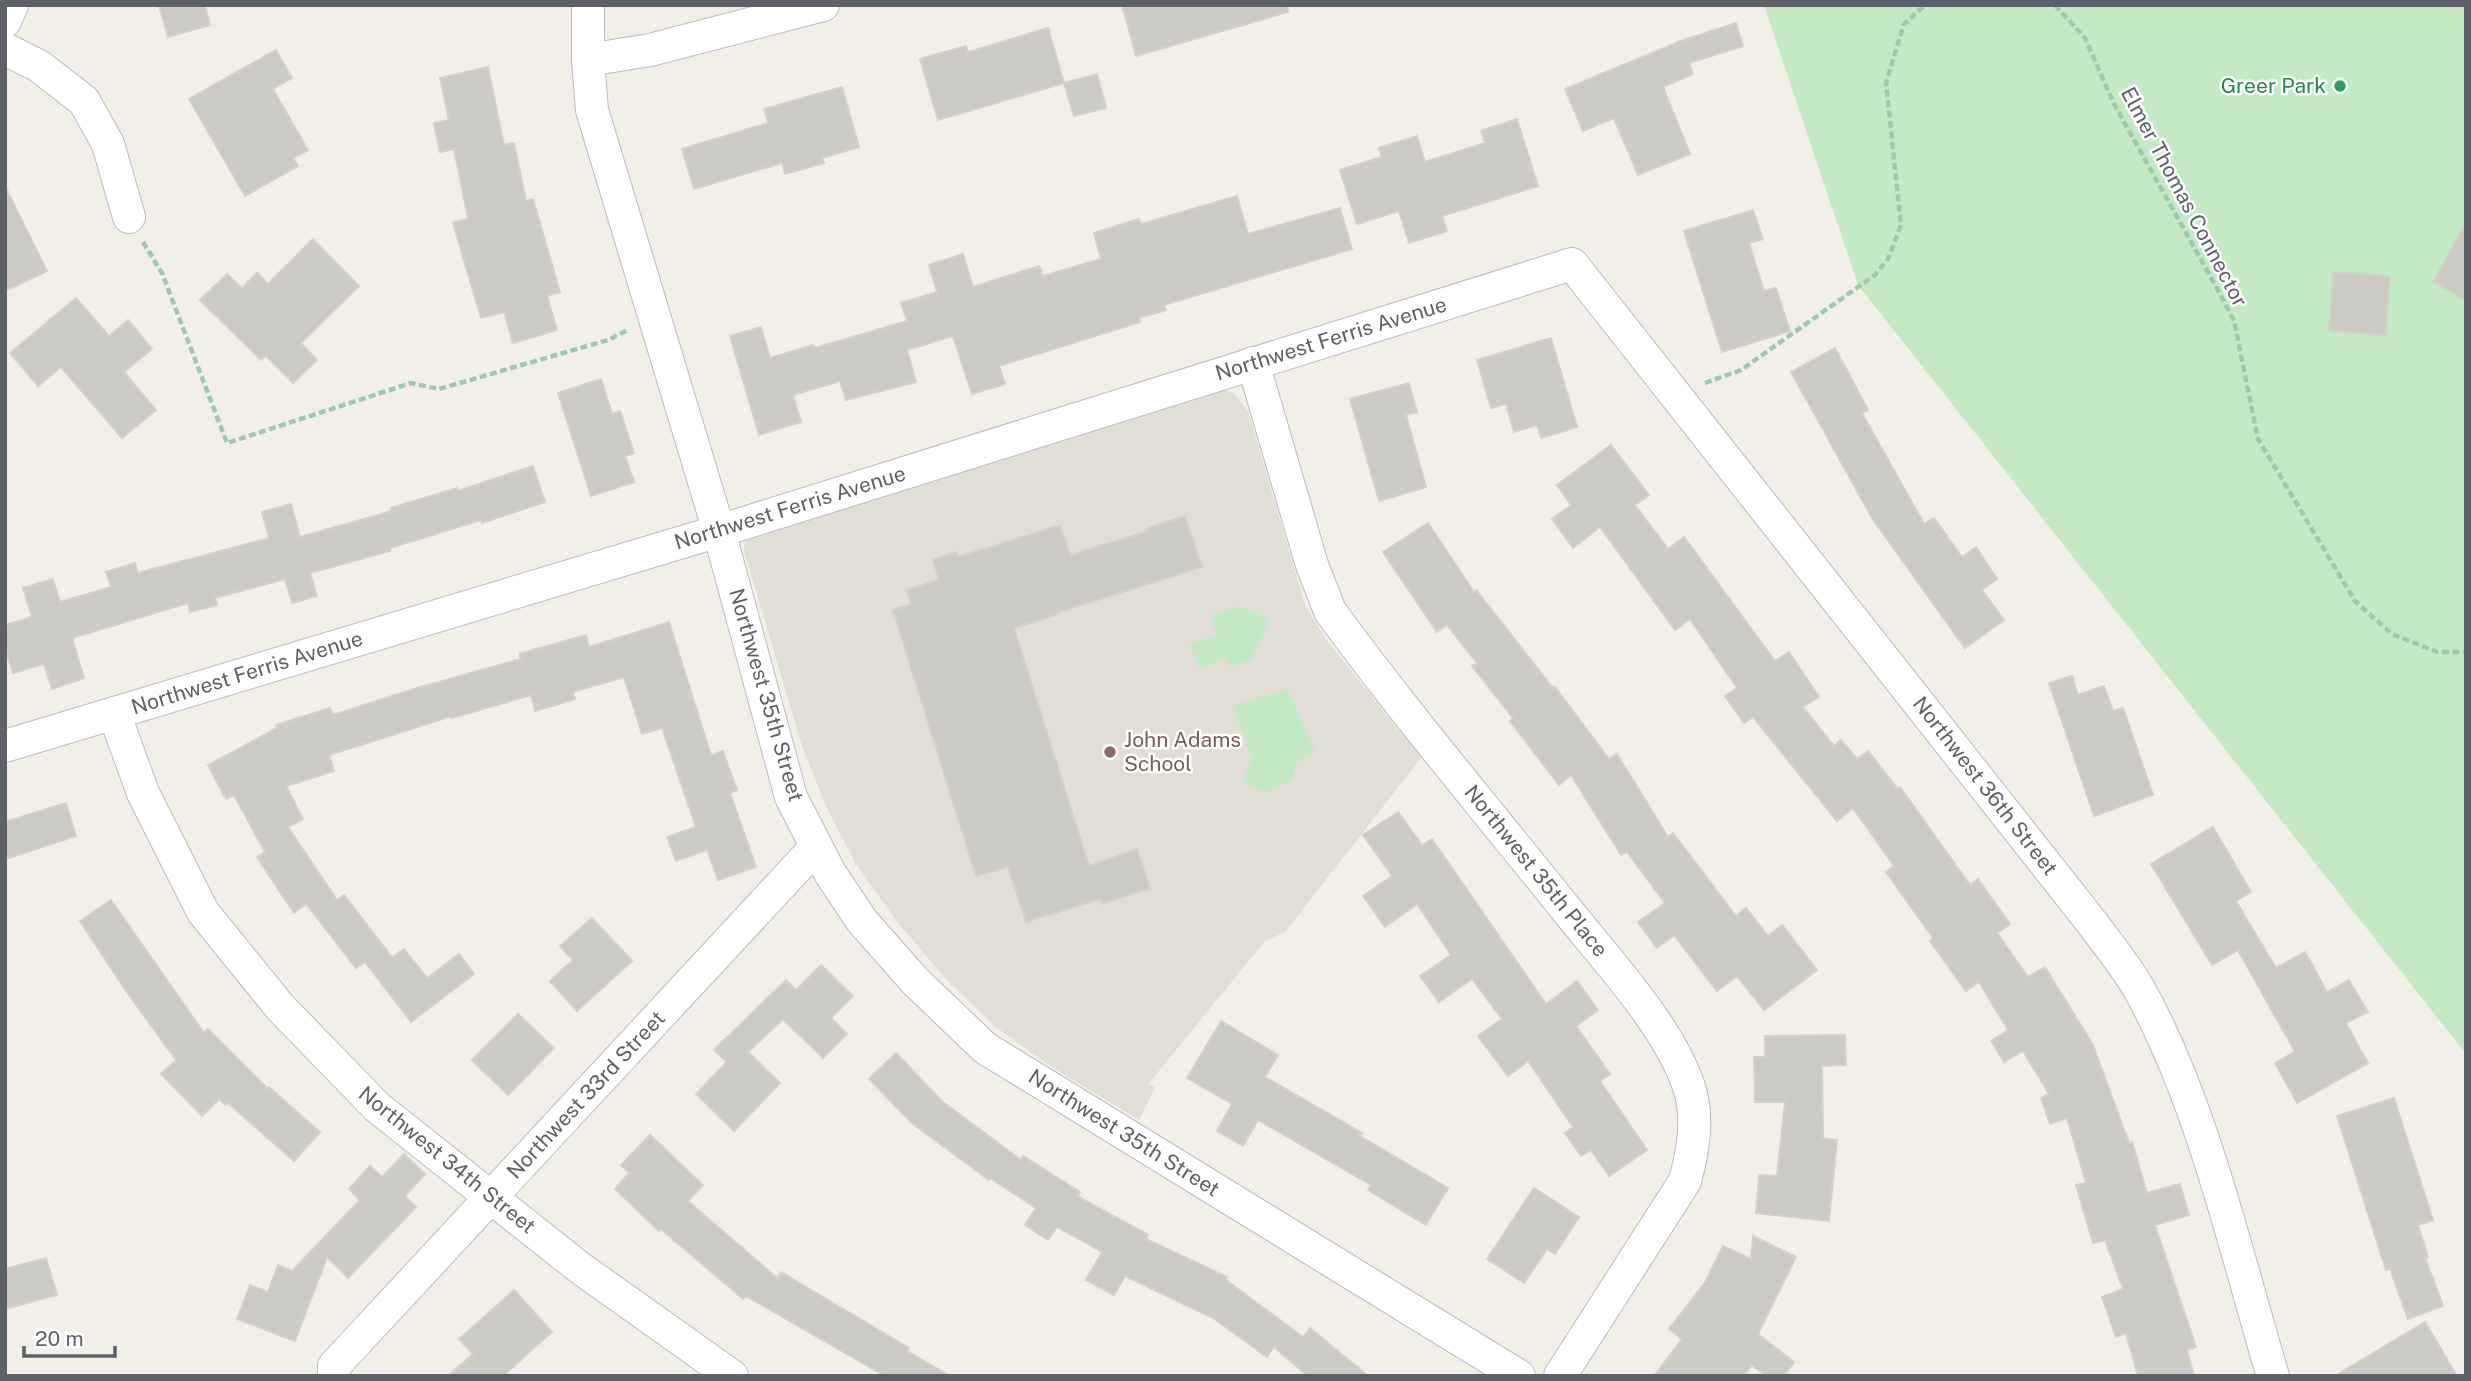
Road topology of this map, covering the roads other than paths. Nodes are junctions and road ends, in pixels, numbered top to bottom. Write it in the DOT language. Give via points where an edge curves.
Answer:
graph roads {
  1 [pos="12,5"];
  2 [pos="588,5"];
  3 [pos="823,5"];
  4 [pos="5,21"];
  5 [pos="5,49"];
  6 [pos="588,60"];
  7 [pos="129,217"];
  8 [pos="1572,264"];
  9 [pos="1253,363"];
  10 [pos="719,531"];
  11 [pos="114,713"];
  12 [pos="5,746"];
  13 [pos="817,847"];
  14 [pos="491,1198"];
  15 [pos="334,1376"];
  16 [pos="732,1376"];
  17 [pos="1519,1376"];
  18 [pos="1560,1376"];
  19 [pos="2273,1376"];
  1 -- 4 [label="street"];
  2 -- 6 [label="street, Northwest 35th Street"];
  3 -- 6 [label="street" via="650,50"];
  5 -- 7 [label="street" via="38,65 84,101 108,144"];
  6 -- 10 [label="street, Northwest 35th Street" via="592,110"];
  8 -- 9 [label="street, Northwest Ferris Avenue"];
  8 -- 19 [label="street, Northwest 36th Street" via="2093,923 2138,987 2173,1061 2206,1150"];
  9 -- 10 [label="street, Northwest Ferris Avenue"];
  9 -- 18 [label="street, Northwest 35th Place" via="1312,565 1330,611 1626,984 1675,1055 1689,1088 1695,1120 1685,1181"];
  10 -- 11 [label="street, Northwest Ferris Avenue"];
  10 -- 13 [label="street, Northwest 35th Street" via="792,797"];
  11 -- 12 [label="street, Northwest Ferris Avenue"];
  11 -- 14 [label="street, Northwest 34th Street" via="142,793 204,912 281,1007 377,1108"];
  13 -- 14 [label="street, Northwest 33rd Street"];
  13 -- 17 [label="street, Northwest 35th Street" via="862,921 915,981 985,1048"];
  14 -- 15 [label="street, Northwest 33rd Street" via="334,1366"];
  14 -- 16 [label="street, Northwest 34th Street"];
}
